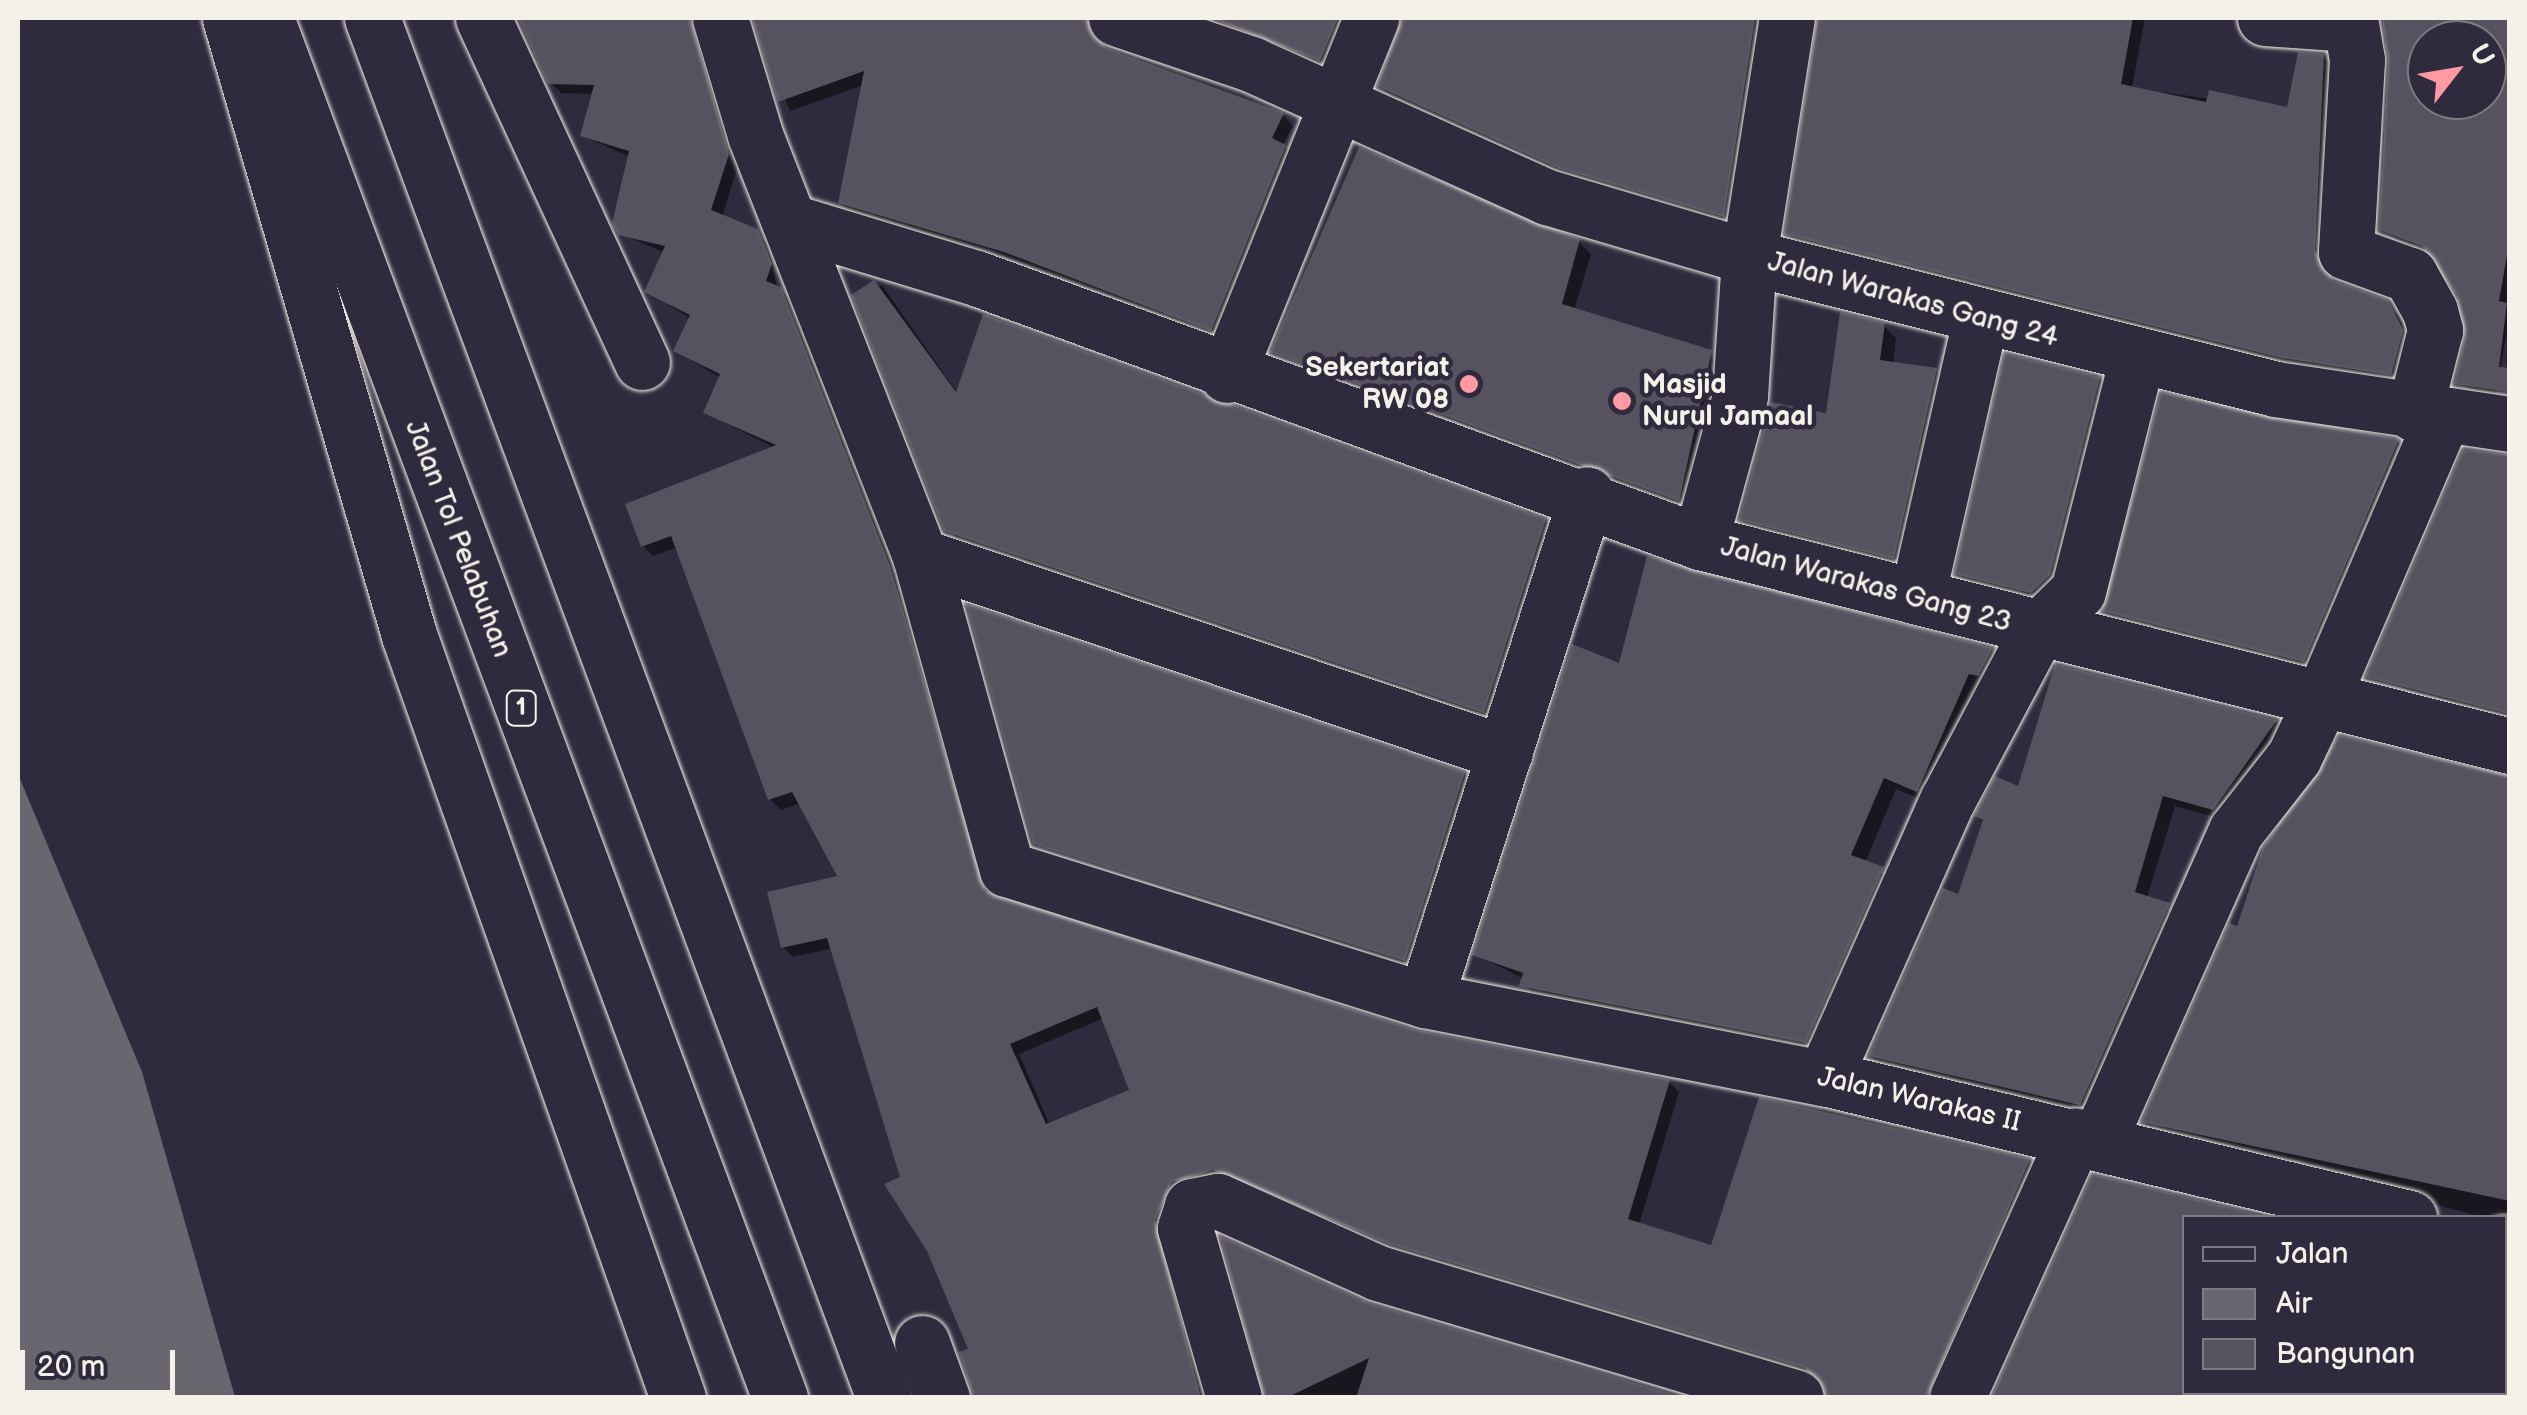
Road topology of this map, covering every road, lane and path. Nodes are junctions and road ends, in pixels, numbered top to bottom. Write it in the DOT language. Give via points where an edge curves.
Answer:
graph roads {
  1 [pos="230,18"];
  2 [pos="266,18"];
  3 [pos="372,18"];
  4 [pos="482,18"];
  5 [pos="720,18"];
  6 [pos="1116,18"];
  7 [pos="1370,18"];
  8 [pos="1787,18"];
  9 [pos="2265,18"];
  10 [pos="2349,21"];
  11 [pos="1334,108"];
  12 [pos="795,223"];
  13 [pos="1749,257"];
  14 [pos="1980,320"];
  15 [pos="2137,358"];
  16 [pos="642,362"];
  17 [pos="1227,375"];
  18 [pos="2428,415"];
  19 [pos="2510,424"];
  20 [pos="1587,494"];
  21 [pos="1700,542"];
  22 [pos="920,556"];
  23 [pos="1918,594"];
  24 [pos="2036,630"];
  25 [pos="2323,696"];
  26 [pos="2510,746"];
  27 [pos="1506,753"];
  28 [pos="1424,1000"];
  29 [pos="1824,1078"];
  30 [pos="2086,1138"];
  31 [pos="2397,1215"];
  32 [pos="922,1344"];
  33 [pos="678,1398"];
  34 [pos="780,1398"];
  35 [pos="884,1398"];
  36 [pos="942,1398"];
  37 [pos="1234,1398"];
  38 [pos="1796,1398"];
  39 [pos="1958,1398"];
  1 -- 33 [label="main road" via="409,635"];
  2 -- 34 [label="main road, Jalan Tol Pelabuhan / 1"];
  3 -- 35 [label="main road"];
  4 -- 16 [label="main road"];
  5 -- 12 [label="main road" via="755,134"];
  6 -- 11 [label="main road, Jalan Warakas Gang 24" via="1251,64"];
  7 -- 11 [label="main road"];
  8 -- 13 [label="main road"];
  9 -- 10 [label="main road"];
  10 -- 18 [label="main road" via="2357,60 2346,252 2410,274 2430,311 2435,330"];
  11 -- 13 [label="main road, Jalan Warakas Gang 24" via="1547,197"];
  11 -- 17 [label="main road"];
  12 -- 17 [label="main road, Jalan Warakas Gang 23" via="976,278"];
  12 -- 22 [label="main road"];
  13 -- 14 [label="main road, Jalan Warakas Gang 24"];
  13 -- 21 [label="main road" via="1740,396"];
  14 -- 15 [label="main road, Jalan Warakas Gang 24"];
  14 -- 23 [label="main road"];
  15 -- 18 [label="main road, Jalan Warakas Gang 24"];
  15 -- 24 [label="main road" via="2078,591"];
  17 -- 20 [label="main road, Jalan Warakas Gang 23"];
  18 -- 19 [label="main road, Jalan Warakas Gang 24"];
  18 -- 25 [label="main road"];
  20 -- 21 [label="main road, Jalan Warakas Gang 23"];
  20 -- 27 [label="main road"];
  21 -- 23 [label="main road, Jalan Warakas Gang 23"];
  22 -- 27 [label="main road"];
  22 -- 28 [label="main road, Jalan Warakas II" via="1007,869"];
  23 -- 24 [label="main road, Jalan Warakas Gang 23"];
  24 -- 25 [label="main road"];
  24 -- 29 [label="main road, Jalan Warakas Gang 23" via="1947,801"];
  25 -- 26 [label="main road"];
  25 -- 30 [label="main road" via="2294,757 2236,831"];
  27 -- 28 [label="main road"];
  28 -- 29 [label="main road, Jalan Warakas II"];
  29 -- 30 [label="main road, Jalan Warakas II"];
  30 -- 31 [label="main road, Jalan Warakas II"];
  30 -- 39 [label="main road"];
  32 -- 36 [label="main road"];
  37 -- 38 [label="main road" via="1185,1228 1192,1206 1218,1201 1378,1273"];
}
